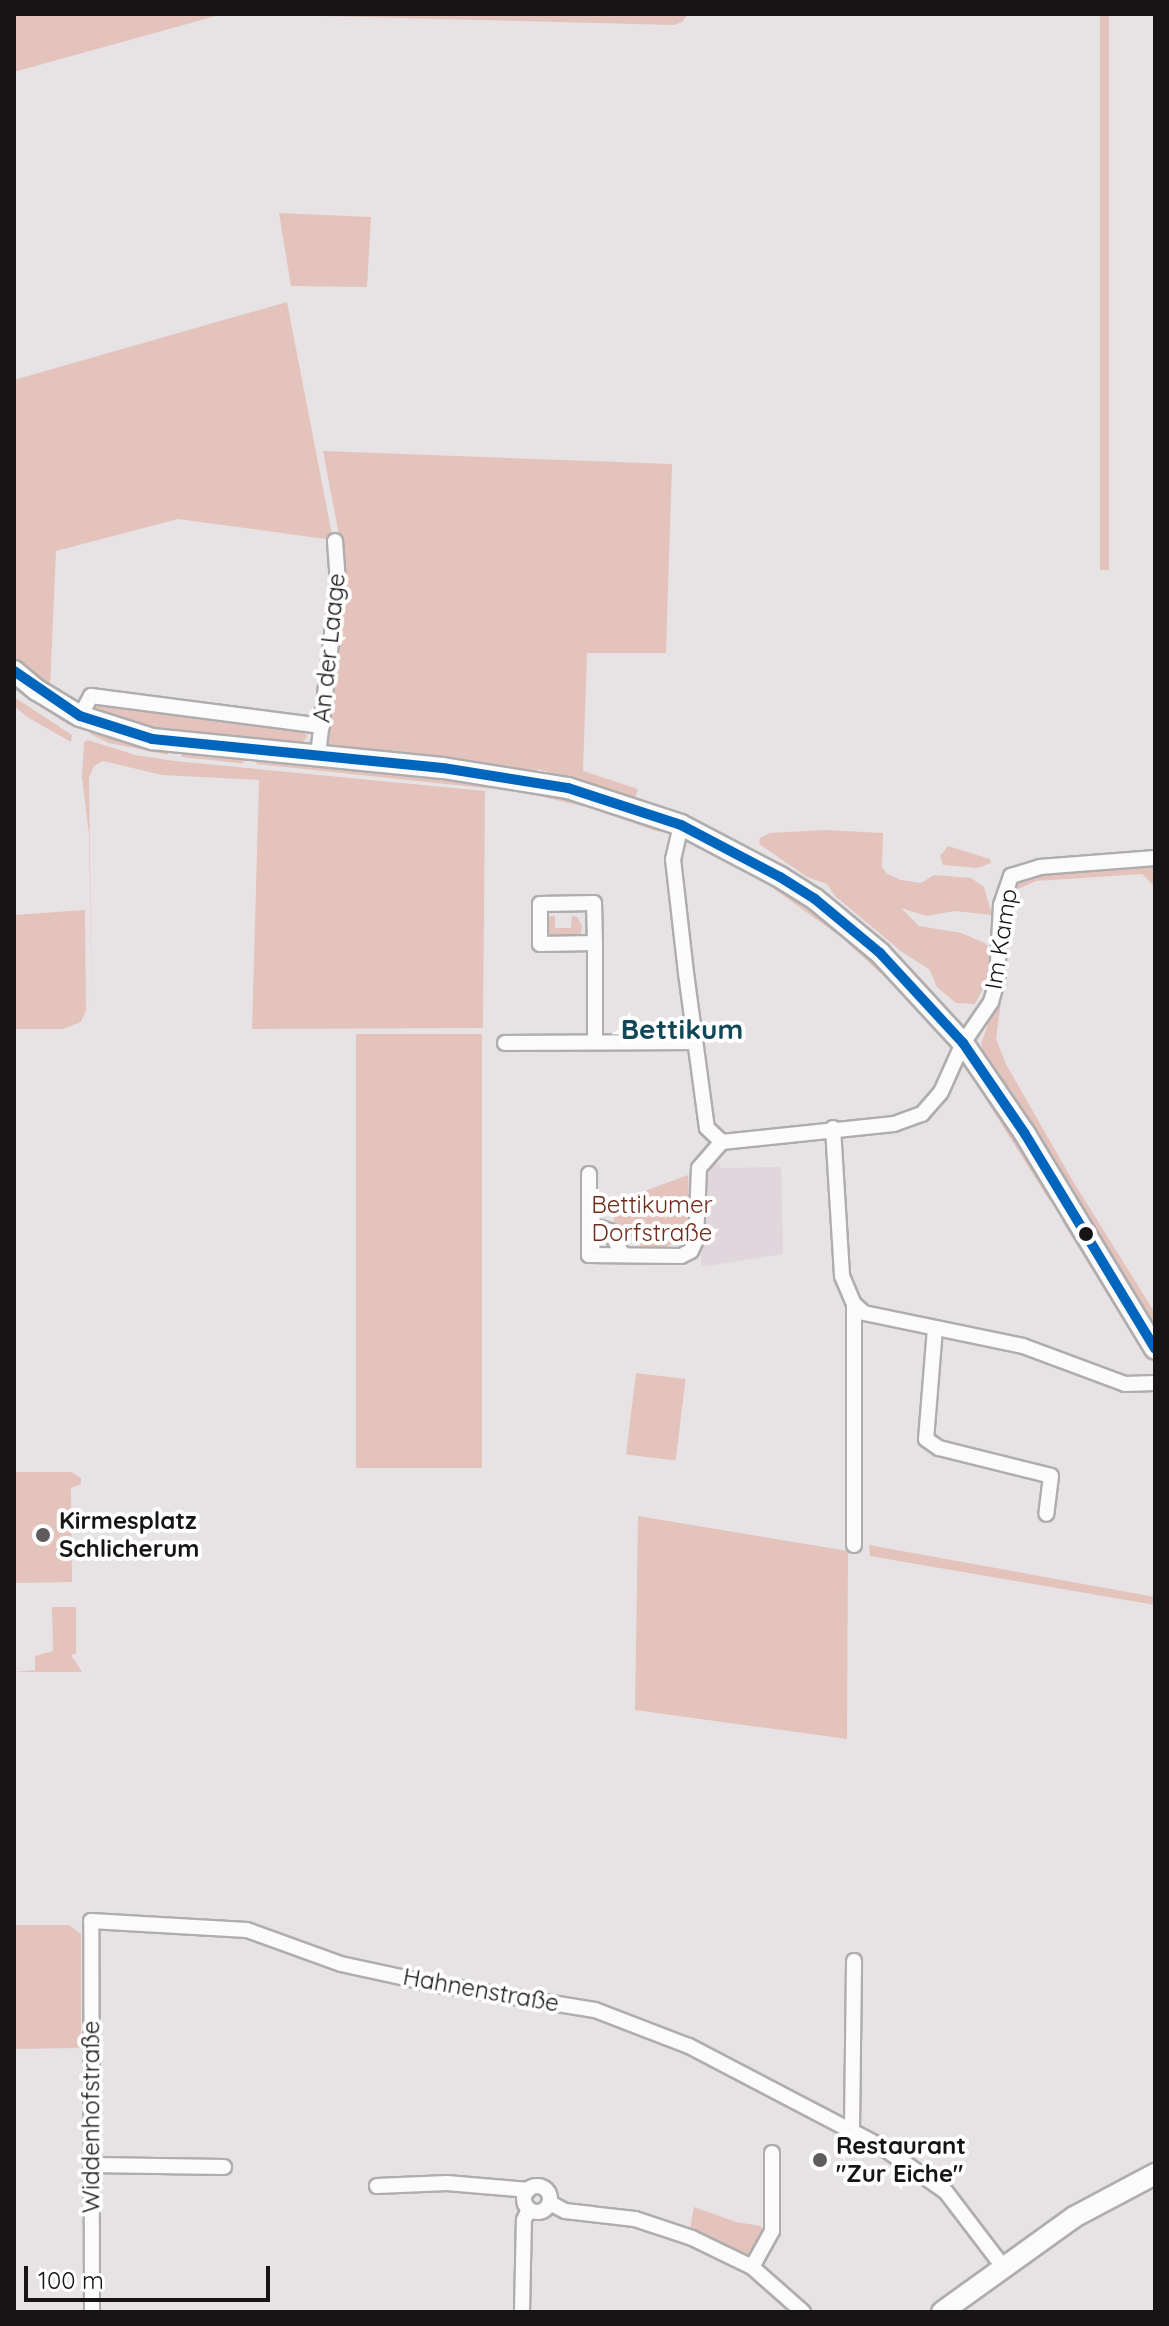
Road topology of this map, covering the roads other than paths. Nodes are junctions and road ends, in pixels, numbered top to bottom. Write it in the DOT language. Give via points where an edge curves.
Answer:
graph roads {
  1 [pos="335,541"];
  2 [pos="14,671"];
  3 [pos="80,716"];
  4 [pos="322,726"];
  5 [pos="318,755"];
  6 [pos="681,825"];
  7 [pos="1155,858"];
  8 [pos="595,943"];
  9 [pos="595,1042"];
  10 [pos="695,1042"];
  11 [pos="505,1043"];
  12 [pos="963,1043"];
  13 [pos="833,1128"];
  14 [pos="722,1142"];
  15 [pos="589,1174"];
  16 [pos="589,1232"];
  17 [pos="623,1255"];
  18 [pos="854,1304"];
  19 [pos="935,1328"];
  20 [pos="1155,1349"];
  21 [pos="1155,1383"];
  22 [pos="1046,1514"];
  23 [pos="854,1545"];
  24 [pos="91,1921"];
  25 [pos="854,1961"];
  26 [pos="852,2129"];
  27 [pos="772,2153"];
  28 [pos="91,2165"];
  29 [pos="224,2167"];
  30 [pos="1155,2174"];
  31 [pos="377,2186"];
  32 [pos="529,2190"];
  33 [pos="550,2203"];
  34 [pos="529,2209"];
  35 [pos="752,2267"];
  36 [pos="1004,2268"];
  37 [pos="92,2312"];
  38 [pos="522,2312"];
  39 [pos="803,2312"];
  40 [pos="942,2312"];
  1 -- 4 [label="street, An der Laage" via="338,583"];
  2 -- 3 [label="main road"];
  3 -- 4 [label="street" via="91,696"];
  3 -- 5 [label="main road" via="152,739"];
  4 -- 5 [label="street, An der Laage"];
  5 -- 6 [label="main road" via="535,781"];
  6 -- 10 [label="street" via="673,859"];
  6 -- 12 [label="main road" via="780,877 849,925"];
  7 -- 12 [label="street, Im Kamp" via="1040,867 1011,876 1001,905 994,991"];
  8 -- 8 [label="street" via="594,903 540,904 540,944"];
  8 -- 9 [label="street"];
  9 -- 10 [label="street"];
  9 -- 11 [label="street"];
  10 -- 14 [label="street" via="707,1128"];
  12 -- 13 [label="street" via="941,1092 922,1114 902,1122"];
  12 -- 20 [label="main road" via="1025,1134"];
  13 -- 14 [label="street"];
  13 -- 18 [label="street" via="840,1259"];
  14 -- 17 [label="street" via="699,1168 691,1251 674,1257"];
  15 -- 16 [label="street"];
  16 -- 17 [label="street" via="610,1231"];
  16 -- 17 [label="street" via="589,1255"];
  18 -- 19 [label="street" via="873,1317"];
  18 -- 23 [label="street"];
  19 -- 21 [label="street" via="1023,1346 1125,1384"];
  19 -- 22 [label="street" via="926,1439 939,1448 1051,1476"];
  24 -- 26 [label="street, Hahnenstraße" via="247,1930 341,1964 595,2010 689,2046"];
  24 -- 28 [label="street, Widdenhofstraße"];
  25 -- 26 [label="street"];
  26 -- 36 [label="street, Hahnenstraße" via="946,2192"];
  27 -- 35 [label="street" via="772,2231"];
  28 -- 29 [label="street"];
  28 -- 37 [label="street, Widdenhofstraße"];
  30 -- 36 [label="main road" via="1074,2217"];
  31 -- 32 [label="street" via="447,2183"];
  32 -- 33 [label="street" via="545,2189"];
  32 -- 34 [label="street"];
  33 -- 34 [label="street" via="542,2211"];
  33 -- 35 [label="street" via="565,2211 661,2227"];
  34 -- 38 [label="street" via="524,2220"];
  35 -- 39 [label="street"];
  36 -- 40 [label="main road"];
}
